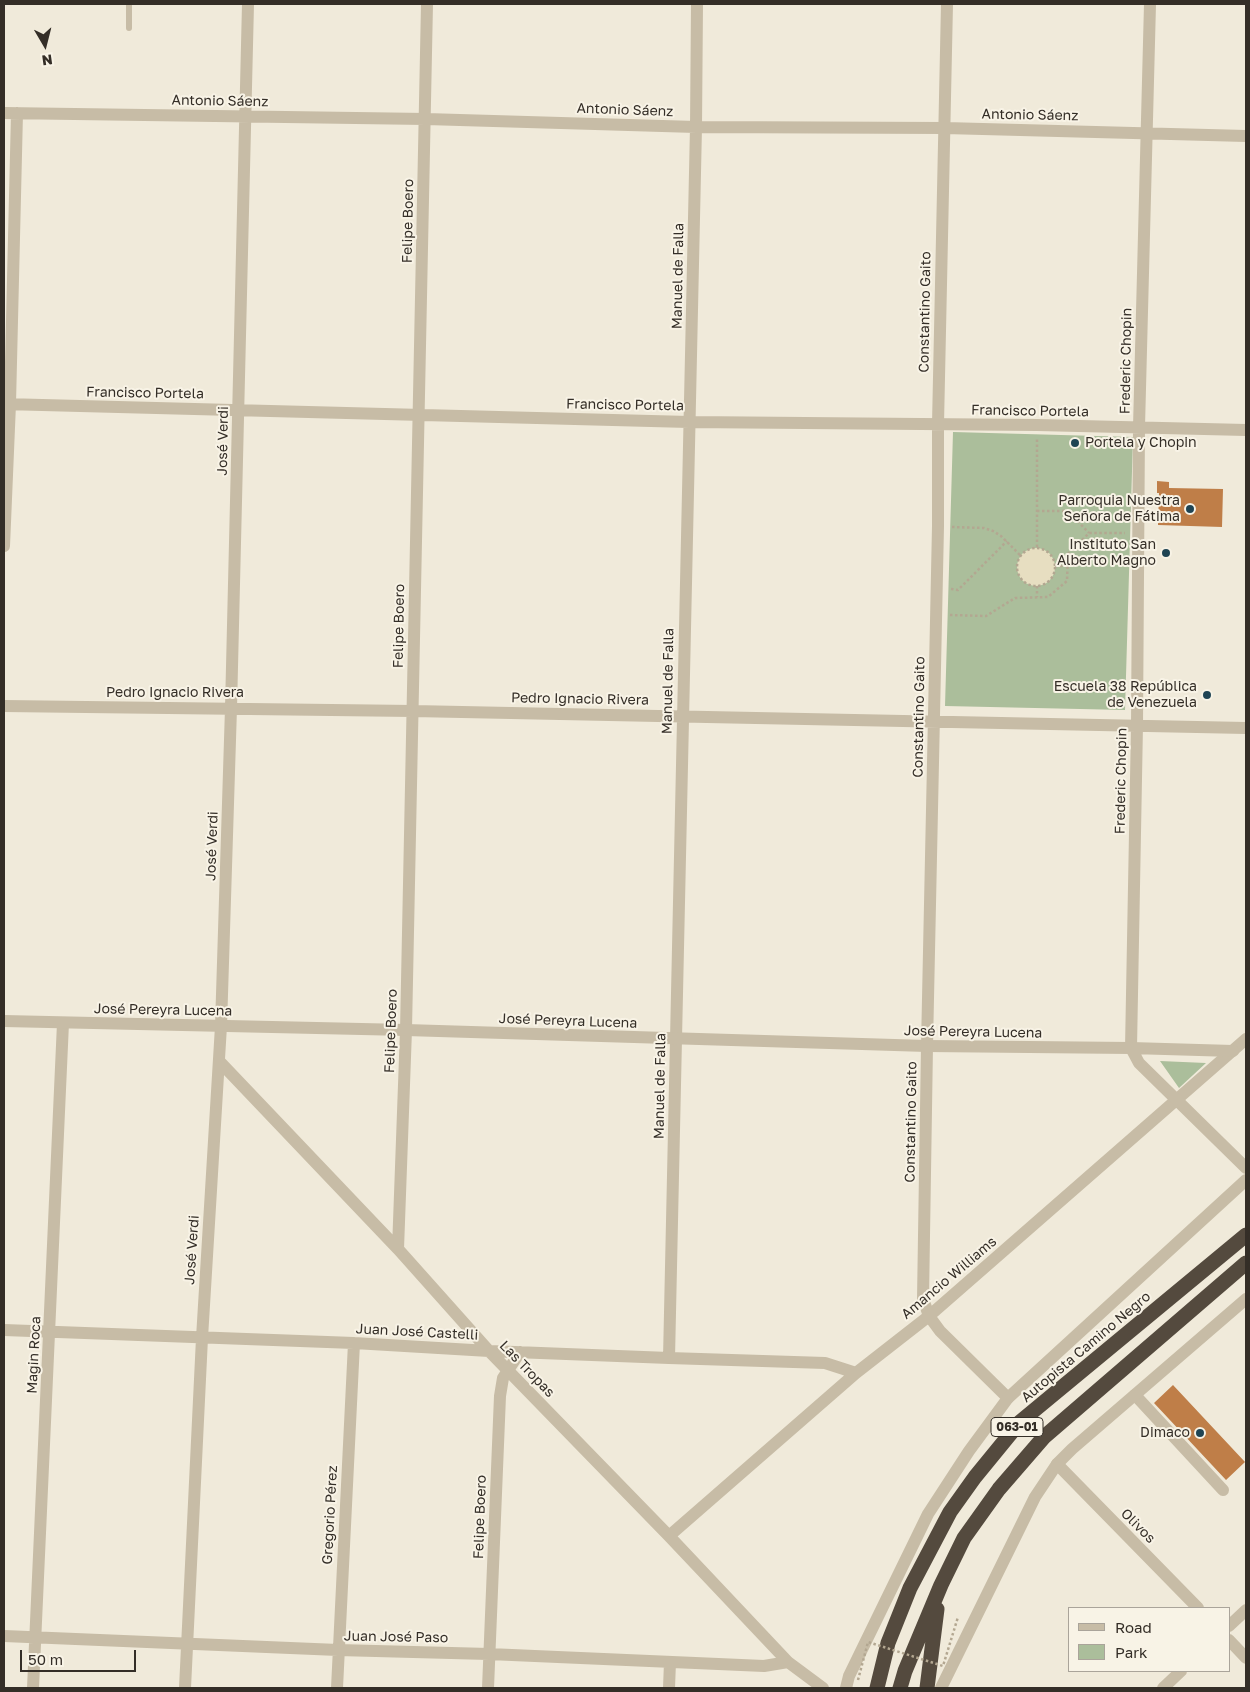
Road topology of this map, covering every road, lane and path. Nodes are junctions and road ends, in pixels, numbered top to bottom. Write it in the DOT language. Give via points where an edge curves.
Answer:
graph roads {
  1 [pos="129,4"];
  2 [pos="248,4"];
  3 [pos="427,4"];
  4 [pos="697,4"];
  5 [pos="947,4"];
  6 [pos="1150,4"];
  7 [pos="129,28"];
  8 [pos="4,113"];
  9 [pos="17,113"];
  10 [pos="247,117"];
  11 [pos="426,119"];
  12 [pos="696,127"];
  13 [pos="944,128"];
  14 [pos="1146,133"];
  15 [pos="1246,136"];
  16 [pos="7,404"];
  17 [pos="238,410"];
  18 [pos="419,416"];
  19 [pos="689,422"];
  20 [pos="938,424"];
  21 [pos="1038,425"];
  22 [pos="1139,428"];
  23 [pos="1246,430"];
  24 [pos="1037,511"];
  25 [pos="938,526"];
  26 [pos="1088,533"];
  27 [pos="1138,533"];
  28 [pos="1007,541"];
  29 [pos="4,546"];
  30 [pos="1037,548"];
  31 [pos="1020,555"];
  32 [pos="1055,566"];
  33 [pos="1068,566"];
  34 [pos="1037,586"];
  35 [pos="936,589"];
  36 [pos="1037,597"];
  37 [pos="936,614"];
  38 [pos="4,706"];
  39 [pos="232,708"];
  40 [pos="413,711"];
  41 [pos="683,716"];
  42 [pos="934,721"];
  43 [pos="1137,725"];
  44 [pos="1246,728"];
  45 [pos="4,1021"];
  46 [pos="63,1023"];
  47 [pos="222,1026"];
  48 [pos="406,1030"];
  49 [pos="676,1040"];
  50 [pos="1246,1040"];
  51 [pos="927,1046"];
  52 [pos="1131,1048"];
  53 [pos="1232,1051"];
  54 [pos="219,1061"];
  55 [pos="1178,1100"];
  56 [pos="1246,1168"];
  57 [pos="1246,1180"];
  58 [pos="1246,1234"];
  59 [pos="398,1249"];
  60 [pos="1246,1263"];
  61 [pos="1246,1300"];
  62 [pos="929,1316"];
  63 [pos="4,1330"];
  64 [pos="50,1332"];
  65 [pos="202,1338"];
  66 [pos="354,1343"];
  67 [pos="489,1351"];
  68 [pos="520,1352"];
  69 [pos="669,1358"];
  70 [pos="508,1370"];
  71 [pos="856,1372"];
  72 [pos="1135,1395"];
  73 [pos="1008,1398"];
  74 [pos="1057,1464"];
  75 [pos="1222,1490"];
  76 [pos="669,1536"];
  77 [pos="941,1585"];
  78 [pos="1197,1607"];
  79 [pos="1246,1610"];
  80 [pos="958,1618"];
  81 [pos="1230,1625"];
  82 [pos="4,1636"];
  83 [pos="35,1638"];
  84 [pos="1230,1641"];
  85 [pos="187,1644"];
  86 [pos="338,1650"];
  87 [pos="489,1654"];
  88 [pos="1246,1658"];
  89 [pos="670,1662"];
  90 [pos="788,1662"];
  91 [pos="1180,1672"];
  92 [pos="858,1680"];
  93 [pos="33,1688"];
  94 [pos="185,1688"];
  95 [pos="337,1688"];
  96 [pos="488,1688"];
  97 [pos="669,1688"];
  98 [pos="823,1688"];
  99 [pos="846,1688"];
  100 [pos="878,1688"];
  101 [pos="900,1688"];
  102 [pos="927,1688"];
  103 [pos="942,1688"];
  104 [pos="1163,1688"];
  1 -- 7 [label="lane"];
  2 -- 10 [label="street, José Verdi"];
  3 -- 11 [label="street, Felipe Boero"];
  4 -- 12 [label="street, Manuel de Falla"];
  5 -- 13 [label="street, Constantino Gaito"];
  6 -- 14 [label="street, Frederic Chopin"];
  8 -- 9 [label="street, Antonio Sáenz"];
  9 -- 10 [label="street, Antonio Sáenz"];
  9 -- 16 [label="street"];
  10 -- 11 [label="street, Antonio Sáenz"];
  10 -- 17 [label="street, José Verdi"];
  11 -- 12 [label="street, Antonio Sáenz"];
  11 -- 18 [label="street, Felipe Boero"];
  12 -- 13 [label="street, Antonio Sáenz"];
  12 -- 19 [label="street, Manuel de Falla"];
  13 -- 14 [label="street, Antonio Sáenz"];
  13 -- 20 [label="street, Constantino Gaito"];
  14 -- 15 [label="street, Antonio Sáenz"];
  14 -- 22 [label="street, Frederic Chopin"];
  16 -- 17 [label="street, Francisco Portela"];
  16 -- 29 [label="street"];
  17 -- 18 [label="street, Francisco Portela"];
  17 -- 39 [label="street, José Verdi"];
  18 -- 19 [label="street, Francisco Portela"];
  18 -- 40 [label="street, Felipe Boero"];
  19 -- 20 [label="street, Francisco Portela"];
  19 -- 41 [label="street, Manuel de Falla"];
  20 -- 21 [label="street, Francisco Portela"];
  20 -- 25 [label="street, Constantino Gaito"];
  21 -- 22 [label="street, Francisco Portela"];
  21 -- 24 [label="path"];
  22 -- 23 [label="street, Francisco Portela"];
  22 -- 27 [label="street, Frederic Chopin"];
  24 -- 26 [label="path" via="1068,511"];
  24 -- 30 [label="path"];
  25 -- 28 [label="path" via="984,528 993,530"];
  25 -- 35 [label="street, Constantino Gaito"];
  26 -- 27 [label="path"];
  26 -- 33 [label="path" via="1068,554"];
  27 -- 43 [label="street, Frederic Chopin"];
  28 -- 31 [label="path"];
  28 -- 35 [label="path" via="958,590"];
  30 -- 31 [label="path"];
  30 -- 32 [label="path" via="1052,556"];
  31 -- 34 [label="path" via="1016,568 1018,574 1027,584"];
  32 -- 33 [label="path"];
  32 -- 34 [label="path" via="1051,580"];
  33 -- 36 [label="path" via="1068,581 1048,597"];
  34 -- 36 [label="path"];
  35 -- 37 [label="street, Constantino Gaito"];
  36 -- 37 [label="path" via="1016,598 986,616"];
  37 -- 42 [label="street, Constantino Gaito"];
  38 -- 39 [label="street, Pedro Ignacio Rivera"];
  39 -- 40 [label="street, Pedro Ignacio Rivera"];
  39 -- 47 [label="street, José Verdi"];
  40 -- 41 [label="street, Pedro Ignacio Rivera"];
  40 -- 48 [label="street, Felipe Boero"];
  41 -- 42 [label="street, Pedro Ignacio Rivera"];
  41 -- 49 [label="street, Manuel de Falla"];
  42 -- 43 [label="street, Pedro Ignacio Rivera"];
  42 -- 51 [label="street, Constantino Gaito"];
  43 -- 44 [label="street, Pedro Ignacio Rivera"];
  43 -- 52 [label="street, Frederic Chopin"];
  45 -- 46 [label="street, José Pereyra Lucena"];
  46 -- 47 [label="street, José Pereyra Lucena"];
  46 -- 64 [label="street, Magin Roca"];
  47 -- 48 [label="street, José Pereyra Lucena"];
  47 -- 54 [label="street, José Verdi"];
  48 -- 49 [label="street, José Pereyra Lucena"];
  48 -- 59 [label="street, Felipe Boero"];
  49 -- 51 [label="street, José Pereyra Lucena"];
  49 -- 69 [label="street, Manuel de Falla"];
  50 -- 53 [label="street, Amancio Williams"];
  51 -- 52 [label="street, José Pereyra Lucena"];
  51 -- 62 [label="street, Constantino Gaito" via="923,1299"];
  52 -- 53 [label="street, José Pereyra Lucena"];
  52 -- 55 [label="street" via="1139,1063"];
  53 -- 55 [label="street, Amancio Williams"];
  54 -- 59 [label="street, Las Tropas"];
  54 -- 65 [label="street, José Verdi"];
  55 -- 56 [label="street"];
  55 -- 62 [label="street, Amancio Williams"];
  57 -- 73 [label="street"];
  58 -- 100 [label="highway, Autopista Camino Negro / 063-01" via="1020,1422 975,1476 950,1512 910,1588 888,1643"];
  59 -- 67 [label="street, Las Tropas"];
  60 -- 77 [label="highway, 063-01" via="1044,1437 999,1489 964,1538"];
  61 -- 72 [label="street"];
  62 -- 71 [label="street, Amancio Williams"];
  62 -- 73 [label="street, Constantino Gaito"];
  63 -- 64 [label="street, Juan José Castelli"];
  64 -- 65 [label="street, Juan José Castelli"];
  64 -- 83 [label="street, Magin Roca"];
  65 -- 66 [label="street, Juan José Castelli"];
  65 -- 85 [label="street, José Verdi"];
  66 -- 67 [label="street, Juan José Castelli"];
  66 -- 86 [label="street, Gregorio Pérez"];
  67 -- 68 [label="street, Juan José Castelli"];
  67 -- 70 [label="street, Las Tropas"];
  68 -- 69 [label="street, Juan José Castelli"];
  68 -- 70 [label="street, Felipe Boero"];
  69 -- 71 [label="street, Juan José Castelli" via="825,1363"];
  70 -- 76 [label="street, Las Tropas"];
  70 -- 87 [label="street, Felipe Boero" via="500,1396"];
  71 -- 76 [label="street, Amancio Williams"];
  72 -- 74 [label="street"];
  72 -- 75 [label="street"];
  73 -- 99 [label="street" via="928,1514 848,1676"];
  74 -- 78 [label="street, Olivos"];
  74 -- 103 [label="street" via="1035,1497"];
  76 -- 90 [label="street, Las Tropas"];
  77 -- 101 [label="highway, 063-01"];
  77 -- 102 [label="highway"];
  79 -- 81 [label="street"];
  80 -- 92 [label="path, bridge" via="943,1666 868,1642"];
  82 -- 83 [label="street, Juan José Paso"];
  83 -- 85 [label="street, Juan José Paso"];
  83 -- 93 [label="street, Magin Roca"];
  84 -- 88 [label="street"];
  85 -- 86 [label="street, Juan José Paso"];
  85 -- 94 [label="street, José Verdi"];
  86 -- 87 [label="street, Juan José Paso"];
  86 -- 95 [label="street, Gregorio Pérez"];
  87 -- 89 [label="street, Juan José Paso"];
  87 -- 96 [label="street, Felipe Boero"];
  89 -- 90 [label="street, Juan José Paso" via="764,1666"];
  89 -- 97 [label="street"];
  90 -- 98 [label="street, Las Tropas"];
  91 -- 104 [label="street"];
}
